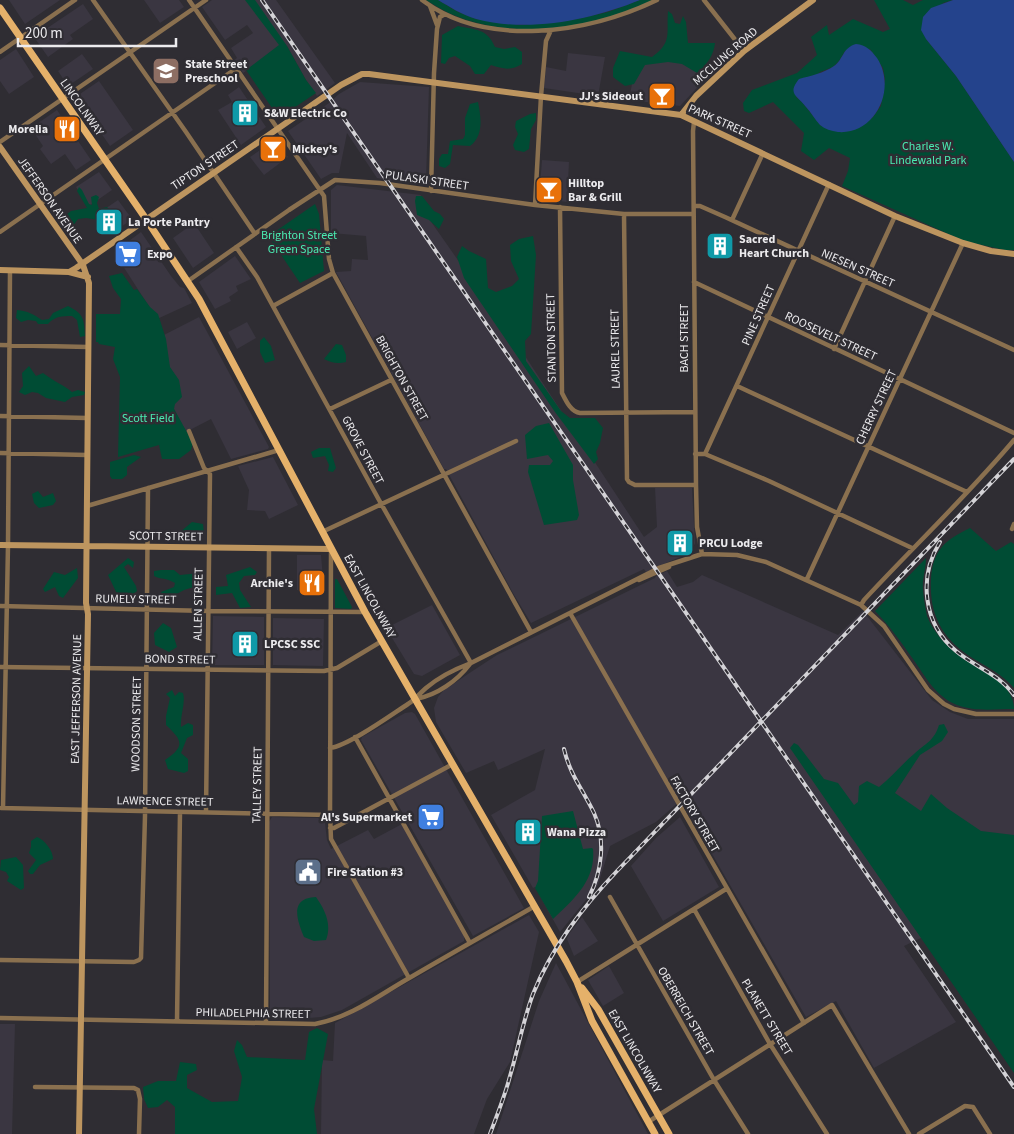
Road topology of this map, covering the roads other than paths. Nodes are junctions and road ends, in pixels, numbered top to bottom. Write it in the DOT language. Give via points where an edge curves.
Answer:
graph roads {
  1 [pos="76,0"];
  2 [pos="93,0"];
  3 [pos="188,0"];
  4 [pos="206,0"];
  5 [pos="422,0"];
  6 [pos="657,0"];
  7 [pos="704,0"];
  8 [pos="813,0"];
  9 [pos="430,6"];
  10 [pos="0,8"];
  11 [pos="194,8"];
  12 [pos="445,14"];
  13 [pos="437,29"];
  14 [pos="551,30"];
  15 [pos="540,31"];
  16 [pos="21,38"];
  17 [pos="546,41"];
  18 [pos="744,51"];
  19 [pos="0,52"];
  20 [pos="130,52"];
  21 [pos="241,65"];
  22 [pos="236,68"];
  23 [pos="434,82"];
  24 [pos="341,85"];
  25 [pos="540,96"];
  26 [pos="63,98"];
  27 [pos="172,112"];
  28 [pos="681,115"];
  29 [pos="694,122"];
  30 [pos="278,129"];
  31 [pos="0,142"];
  32 [pos="0,147"];
  33 [pos="763,153"];
  34 [pos="105,159"];
  35 [pos="214,173"];
  36 [pos="829,184"];
  37 [pos="320,190"];
  38 [pos="431,191"];
  39 [pos="40,204"];
  40 [pos="535,205"];
  41 [pos="694,206"];
  42 [pos="560,207"];
  43 [pos="624,214"];
  44 [pos="693,214"];
  45 [pos="895,216"];
  46 [pos="146,219"];
  47 [pos="732,220"];
  48 [pos="0,232"];
  49 [pos="255,234"];
  50 [pos="963,244"];
  51 [pos="236,247"];
  52 [pos="798,251"];
  53 [pos="1014,254"];
  54 [pos="83,265"];
  55 [pos="0,270"];
  56 [pos="10,271"];
  57 [pos="69,272"];
  58 [pos="333,273"];
  59 [pos="88,277"];
  60 [pos="188,281"];
  61 [pos="694,282"];
  62 [pos="864,282"];
  63 [pos="273,306"];
  64 [pos="932,312"];
  65 [pos="768,318"];
  66 [pos="0,345"];
  67 [pos="9,346"];
  68 [pos="88,347"];
  69 [pos="834,349"];
  70 [pos="1014,350"];
  71 [pos="391,380"];
  72 [pos="900,380"];
  73 [pos="737,386"];
  74 [pos="330,409"];
  75 [pos="695,412"];
  76 [pos="626,414"];
  77 [pos="0,416"];
  78 [pos="8,416"];
  79 [pos="88,418"];
  80 [pos="189,431"];
  81 [pos="1014,433"];
  82 [pos="1014,440"];
  83 [pos="516,441"];
  84 [pos="869,446"];
  85 [pos="279,450"];
  86 [pos="0,453"];
  87 [pos="8,453"];
  88 [pos="695,454"];
  89 [pos="705,454"];
  90 [pos="87,455"];
  91 [pos="207,471"];
  92 [pos="443,475"];
  93 [pos="696,484"];
  94 [pos="148,488"];
  95 [pos="967,492"];
  96 [pos="381,504"];
  97 [pos="87,506"];
  98 [pos="839,514"];
  99 [pos="1014,524"];
  100 [pos="1012,529"];
  101 [pos="322,532"];
  102 [pos="0,545"];
  103 [pos="8,545"];
  104 [pos="86,546"];
  105 [pos="149,547"];
  106 [pos="209,548"];
  107 [pos="269,548"];
  108 [pos="912,548"];
  109 [pos="331,549"];
  110 [pos="702,554"];
  111 [pos="807,579"];
  112 [pos="861,605"];
  113 [pos="0,606"];
  114 [pos="6,607"];
  115 [pos="87,608"];
  116 [pos="148,610"];
  117 [pos="208,611"];
  118 [pos="268,611"];
  119 [pos="331,612"];
  120 [pos="365,612"];
  121 [pos="570,613"];
  122 [pos="531,632"];
  123 [pos="382,641"];
  124 [pos="471,663"];
  125 [pos="3,667"];
  126 [pos="87,668"];
  127 [pos="147,668"];
  128 [pos="208,669"];
  129 [pos="268,670"];
  130 [pos="331,670"];
  131 [pos="416,699"];
  132 [pos="1014,714"];
  133 [pos="355,736"];
  134 [pos="330,748"];
  135 [pos="453,764"];
  136 [pos="390,797"];
  137 [pos="1,808"];
  138 [pos="86,810"];
  139 [pos="145,811"];
  140 [pos="180,812"];
  141 [pos="206,812"];
  142 [pos="267,813"];
  143 [pos="330,815"];
  144 [pos="330,828"];
  145 [pos="726,889"];
  146 [pos="610,896"];
  147 [pos="534,906"];
  148 [pos="694,909"];
  149 [pos="470,943"];
  150 [pos="637,945"];
  151 [pos="0,960"];
  152 [pos="83,962"];
  153 [pos="409,978"];
  154 [pos="577,982"];
  155 [pos="0,1018"];
  156 [pos="81,1020"];
  157 [pos="177,1021"];
  158 [pos="266,1022"];
  159 [pos="804,1023"];
  160 [pos="770,1044"];
  161 [pos="714,1080"];
  162 [pos="35,1087"];
  163 [pos="80,1087"];
  164 [pos="658,1116"];
  165 [pos="648,1122"];
  166 [pos="79,1134"];
  167 [pos="139,1134"];
  168 [pos="655,1134"];
  169 [pos="669,1134"];
  170 [pos="748,1134"];
  171 [pos="827,1134"];
  172 [pos="909,1134"];
  173 [pos="919,1134"];
  174 [pos="990,1134"];
  1 -- 16 [label="street"];
  2 -- 20 [label="street"];
  3 -- 11 [label="street, BRIGHTON STREET"];
  4 -- 11 [label="street"];
  5 -- 9 [label="street"];
  6 -- 14 [label="street" via="608,19"];
  7 -- 18 [label="street"];
  8 -- 18 [label="street, MCCLUNG ROAD"];
  9 -- 12 [label="street"];
  9 -- 13 [label="street"];
  10 -- 16 [label="main road, LINCOLNWAY"];
  11 -- 20 [label="street"];
  11 -- 22 [label="street, BRIGHTON STREET"];
  12 -- 13 [label="street" via="440,16"];
  12 -- 15 [label="street" via="491,28"];
  13 -- 23 [label="street"];
  14 -- 15 [label="street"];
  14 -- 17 [label="street"];
  15 -- 17 [label="street"];
  16 -- 19 [label="street"];
  16 -- 26 [label="main road, LINCOLNWAY"];
  17 -- 25 [label="street"];
  18 -- 28 [label="street, MCCLUNG ROAD" via="696,96"];
  20 -- 26 [label="street"];
  20 -- 27 [label="street"];
  21 -- 22 [label="street"];
  22 -- 27 [label="street"];
  22 -- 30 [label="street, BRIGHTON STREET"];
  23 -- 24 [label="street, PARK STREET" via="362,74"];
  23 -- 25 [label="street, PARK STREET"];
  23 -- 38 [label="street"];
  24 -- 30 [label="street, TIPTON STREET"];
  25 -- 28 [label="street, PARK STREET"];
  25 -- 40 [label="street"];
  26 -- 31 [label="street"];
  26 -- 34 [label="main road, LINCOLNWAY"];
  27 -- 34 [label="street"];
  27 -- 35 [label="street"];
  28 -- 29 [label="street, PARK STREET"];
  29 -- 33 [label="street, PARK STREET"];
  29 -- 41 [label="street, BACH STREET"];
  30 -- 35 [label="street, TIPTON STREET"];
  30 -- 37 [label="street, BRIGHTON STREET"];
  32 -- 39 [label="street, JEFFERSON AVENUE"];
  33 -- 36 [label="street, PARK STREET"];
  33 -- 47 [label="street"];
  34 -- 39 [label="street"];
  34 -- 46 [label="main road, LINCOLNWAY"];
  35 -- 46 [label="street, TIPTON STREET"];
  35 -- 49 [label="street"];
  36 -- 45 [label="street, PARK STREET"];
  36 -- 52 [label="street, PINE STREET"];
  37 -- 38 [label="street, PULASKI STREET" via="335,180"];
  37 -- 49 [label="street, PULASKI STREET"];
  37 -- 58 [label="street, BRIGHTON STREET" via="325,200"];
  38 -- 40 [label="street, PULASKI STREET"];
  39 -- 48 [label="street"];
  39 -- 54 [label="street, JEFFERSON AVENUE"];
  40 -- 42 [label="street, PULASKI STREET"];
  41 -- 44 [label="street, BACH STREET"];
  41 -- 47 [label="street, NIESEN STREET"];
  42 -- 43 [label="street, PULASKI STREET"];
  42 -- 76 [label="street, STANTON STREET" via="562,393 575,412"];
  43 -- 44 [label="street, PULASKI STREET"];
  43 -- 76 [label="street, LAUREL STREET"];
  44 -- 61 [label="street, BACH STREET"];
  45 -- 50 [label="street, PARK STREET"];
  45 -- 62 [label="street"];
  46 -- 54 [label="street, TIPTON STREET"];
  46 -- 60 [label="main road, EAST LINCOLNWAY"];
  47 -- 52 [label="street, NIESEN STREET"];
  49 -- 51 [label="street, PULASKI STREET"];
  50 -- 53 [label="street, PARK STREET"];
  50 -- 64 [label="street, CHERRY STREET"];
  51 -- 60 [label="street, PULASKI STREET"];
  51 -- 63 [label="street, GROVE STREET"];
  52 -- 62 [label="street, NIESEN STREET"];
  52 -- 65 [label="street, PINE STREET"];
  54 -- 57 [label="street, TIPTON STREET"];
  54 -- 59 [label="street, EAST JEFFERSON AVENUE"];
  55 -- 56 [label="street"];
  56 -- 57 [label="street"];
  56 -- 67 [label="street"];
  57 -- 59 [label="street"];
  58 -- 63 [label="street"];
  58 -- 71 [label="street, BRIGHTON STREET"];
  59 -- 68 [label="street, EAST JEFFERSON AVENUE"];
  60 -- 85 [label="main road, EAST LINCOLNWAY"];
  61 -- 65 [label="street, ROOSEVELT STREET"];
  61 -- 75 [label="street, BACH STREET"];
  62 -- 64 [label="street, NIESEN STREET"];
  62 -- 69 [label="street"];
  63 -- 74 [label="street, GROVE STREET"];
  64 -- 70 [label="street, NIESEN STREET"];
  64 -- 72 [label="street, CHERRY STREET"];
  65 -- 69 [label="street, ROOSEVELT STREET"];
  65 -- 73 [label="street, PINE STREET"];
  66 -- 67 [label="street"];
  67 -- 68 [label="street"];
  67 -- 78 [label="street"];
  68 -- 79 [label="street, EAST JEFFERSON AVENUE"];
  69 -- 72 [label="street, ROOSEVELT STREET"];
  71 -- 74 [label="street"];
  71 -- 92 [label="street, BRIGHTON STREET"];
  72 -- 81 [label="street, ROOSEVELT STREET"];
  72 -- 84 [label="street, CHERRY STREET"];
  73 -- 84 [label="street"];
  73 -- 89 [label="street, PINE STREET"];
  74 -- 96 [label="street, GROVE STREET"];
  75 -- 76 [label="street"];
  75 -- 88 [label="street, BACH STREET"];
  76 -- 93 [label="street, LAUREL STREET" via="629,482 635,485"];
  77 -- 78 [label="street"];
  78 -- 79 [label="street"];
  78 -- 87 [label="street"];
  79 -- 90 [label="street, EAST JEFFERSON AVENUE"];
  80 -- 91 [label="street, ALLEN STREET"];
  82 -- 95 [label="street"];
  83 -- 92 [label="street"];
  84 -- 95 [label="street"];
  84 -- 98 [label="street, CHERRY STREET"];
  85 -- 91 [label="street"];
  85 -- 101 [label="main road, EAST LINCOLNWAY"];
  86 -- 87 [label="street"];
  87 -- 90 [label="street"];
  87 -- 103 [label="street"];
  88 -- 89 [label="street"];
  88 -- 93 [label="street, BACH STREET"];
  89 -- 98 [label="street"];
  90 -- 97 [label="street, EAST JEFFERSON AVENUE"];
  91 -- 94 [label="street"];
  91 -- 106 [label="street, ALLEN STREET" via="210,474"];
  92 -- 96 [label="street"];
  92 -- 122 [label="street, BRIGHTON STREET"];
  93 -- 110 [label="street, BACH STREET" via="697,527"];
  94 -- 97 [label="street"];
  94 -- 105 [label="street, WOODSON STREET"];
  95 -- 108 [label="street"];
  96 -- 101 [label="street"];
  96 -- 124 [label="street, GROVE STREET"];
  97 -- 104 [label="street, EAST JEFFERSON AVENUE"];
  98 -- 108 [label="street"];
  98 -- 111 [label="street, CHERRY STREET"];
  99 -- 100 [label="street"];
  101 -- 109 [label="main road, EAST LINCOLNWAY"];
  102 -- 103 [label="street, SCOTT STREET"];
  103 -- 104 [label="street, SCOTT STREET"];
  103 -- 114 [label="street"];
  104 -- 105 [label="street, SCOTT STREET"];
  104 -- 115 [label="street, EAST JEFFERSON AVENUE"];
  105 -- 106 [label="street, SCOTT STREET"];
  105 -- 116 [label="street, WOODSON STREET"];
  106 -- 107 [label="street, SCOTT STREET"];
  106 -- 117 [label="street, ALLEN STREET"];
  107 -- 109 [label="street, SCOTT STREET"];
  107 -- 118 [label="street, TALLEY STREET"];
  108 -- 112 [label="street"];
  109 -- 119 [label="street"];
  109 -- 120 [label="main road, EAST LINCOLNWAY"];
  110 -- 111 [label="street" via="758,559"];
  110 -- 121 [label="street" via="677,562"];
  111 -- 112 [label="street"];
  112 -- 132 [label="street" via="884,626 928,690 944,704 976,714"];
  113 -- 114 [label="street, RUMELY STREET"];
  114 -- 115 [label="street, RUMELY STREET"];
  114 -- 125 [label="street"];
  115 -- 116 [label="street, RUMELY STREET"];
  115 -- 126 [label="street, EAST JEFFERSON AVENUE"];
  116 -- 117 [label="street, RUMELY STREET"];
  116 -- 127 [label="street, WOODSON STREET"];
  117 -- 118 [label="street, RUMELY STREET"];
  117 -- 128 [label="street, ALLEN STREET"];
  118 -- 119 [label="street, RUMELY STREET"];
  118 -- 129 [label="street, TALLEY STREET"];
  119 -- 120 [label="street, RUMELY STREET"];
  119 -- 130 [label="street"];
  120 -- 123 [label="main road, EAST LINCOLNWAY"];
  121 -- 122 [label="street"];
  121 -- 145 [label="street, FACTORY STREET"];
  122 -- 124 [label="street"];
  123 -- 130 [label="street, BOND STREET"];
  123 -- 131 [label="main road, EAST LINCOLNWAY"];
  124 -- 131 [label="street" via="454,669 425,688"];
  124 -- 131 [label="street" via="452,683 430,696"];
  125 -- 126 [label="street, BOND STREET"];
  125 -- 137 [label="street"];
  126 -- 127 [label="street, BOND STREET"];
  126 -- 138 [label="street, EAST JEFFERSON AVENUE"];
  127 -- 128 [label="street, BOND STREET"];
  127 -- 139 [label="street, WOODSON STREET"];
  128 -- 129 [label="street, BOND STREET"];
  128 -- 141 [label="street, ALLEN STREET"];
  129 -- 130 [label="street, BOND STREET"];
  129 -- 142 [label="street, TALLEY STREET"];
  130 -- 134 [label="street"];
  131 -- 133 [label="street"];
  131 -- 135 [label="main road, EAST LINCOLNWAY"];
  133 -- 134 [label="street"];
  133 -- 136 [label="street"];
  134 -- 143 [label="street"];
  135 -- 136 [label="street"];
  135 -- 147 [label="main road, EAST LINCOLNWAY"];
  136 -- 144 [label="street"];
  136 -- 149 [label="street"];
  137 -- 138 [label="street, LAWRENCE STREET"];
  138 -- 139 [label="street, LAWRENCE STREET"];
  138 -- 152 [label="street, EAST JEFFERSON AVENUE"];
  139 -- 140 [label="street, LAWRENCE STREET"];
  139 -- 152 [label="street, WOODSON STREET" via="141,956 134,962"];
  140 -- 141 [label="street, LAWRENCE STREET"];
  140 -- 157 [label="street"];
  141 -- 142 [label="street, LAWRENCE STREET"];
  142 -- 143 [label="street, LAWRENCE STREET"];
  142 -- 158 [label="street, TALLEY STREET"];
  143 -- 144 [label="street"];
  144 -- 153 [label="street" via="337,851"];
  145 -- 148 [label="street"];
  145 -- 159 [label="street, FACTORY STREET"];
  146 -- 150 [label="street, OBERREICH STREET"];
  147 -- 149 [label="street, PHILADELPHIA STREET"];
  147 -- 154 [label="main road, EAST LINCOLNWAY"];
  148 -- 150 [label="street"];
  148 -- 160 [label="street, PLANETT STREET"];
  149 -- 153 [label="street, PHILADELPHIA STREET"];
  150 -- 154 [label="street"];
  150 -- 161 [label="street, OBERREICH STREET"];
  151 -- 152 [label="street"];
  152 -- 156 [label="street, EAST JEFFERSON AVENUE"];
  153 -- 158 [label="street, PHILADELPHIA STREET" via="357,1010 328,1022"];
  154 -- 164 [label="main road, EAST LINCOLNWAY" via="598,1009"];
  154 -- 165 [label="main road, EAST LINCOLNWAY" via="592,1021"];
  155 -- 156 [label="street, PHILADELPHIA STREET"];
  156 -- 157 [label="street, PHILADELPHIA STREET"];
  156 -- 163 [label="street, EAST JEFFERSON AVENUE"];
  157 -- 158 [label="street, PHILADELPHIA STREET"];
  159 -- 160 [label="street"];
  159 -- 172 [label="street" via="832,1006"];
  160 -- 161 [label="street"];
  160 -- 171 [label="street, PLANETT STREET"];
  161 -- 164 [label="street"];
  161 -- 170 [label="street, OBERREICH STREET"];
  162 -- 163 [label="street"];
  163 -- 166 [label="street, EAST JEFFERSON AVENUE"];
  163 -- 167 [label="street" via="130,1087 138,1090"];
  164 -- 165 [label="street"];
  164 -- 169 [label="main road, EAST LINCOLNWAY"];
  165 -- 168 [label="main road, EAST LINCOLNWAY"];
  173 -- 174 [label="street" via="969,1105"];
}
